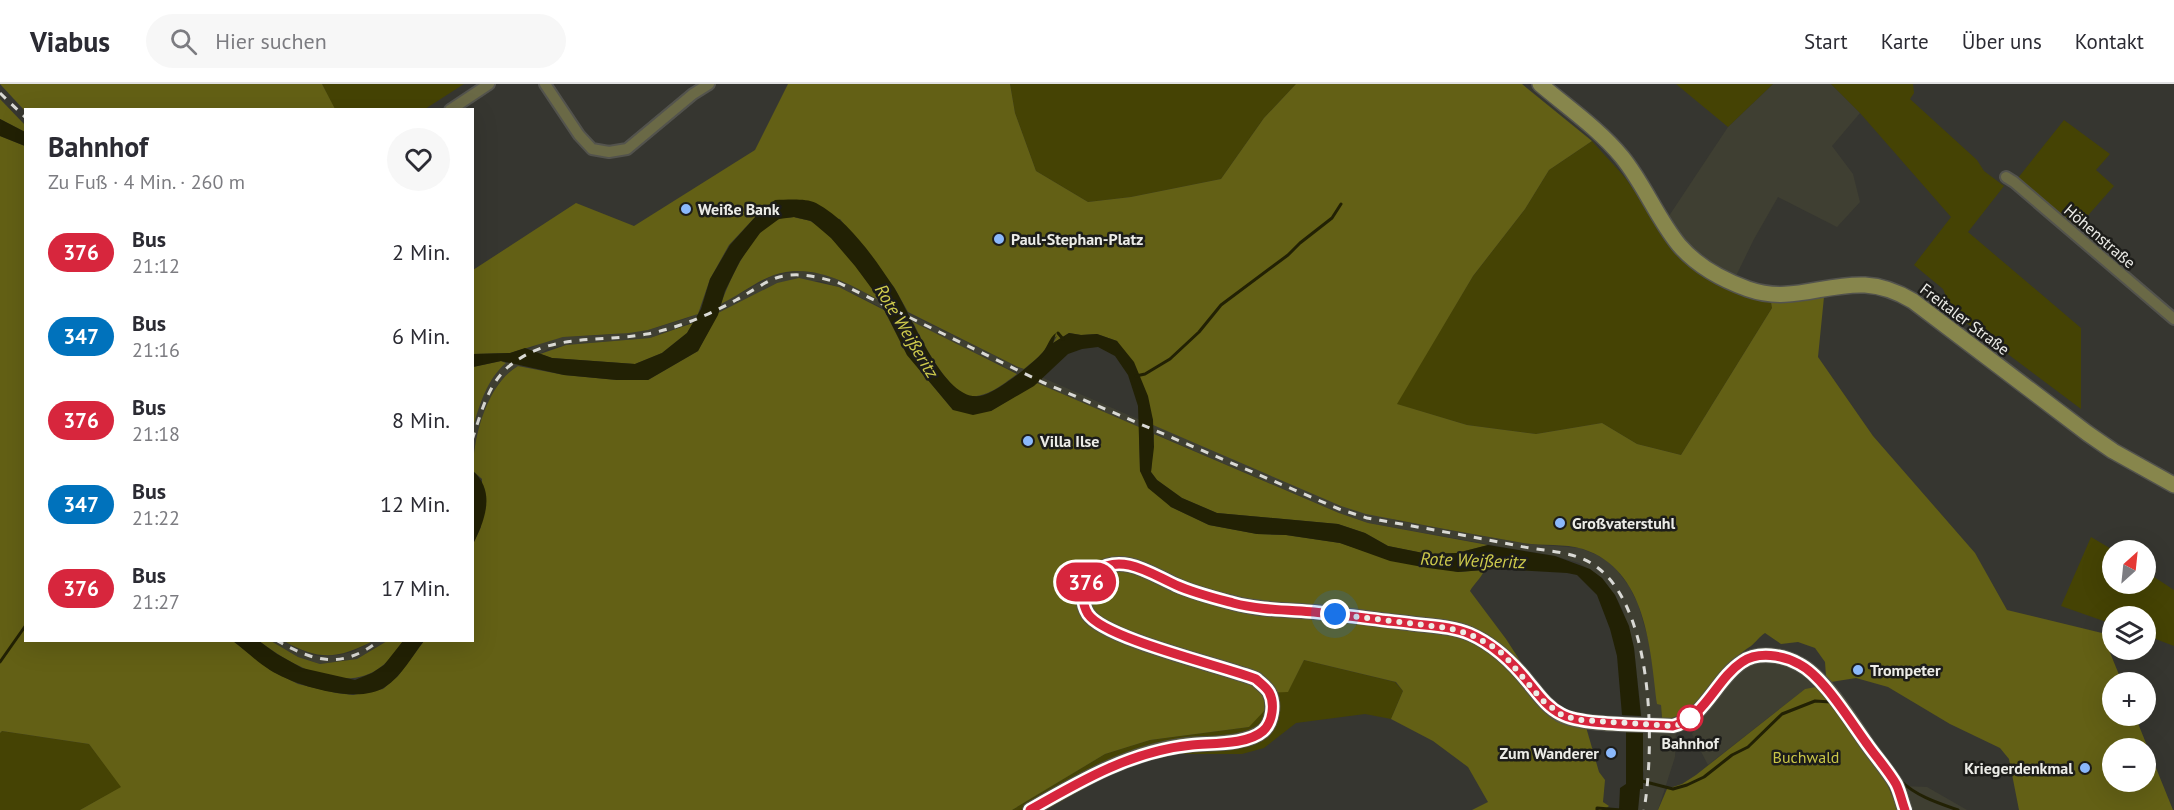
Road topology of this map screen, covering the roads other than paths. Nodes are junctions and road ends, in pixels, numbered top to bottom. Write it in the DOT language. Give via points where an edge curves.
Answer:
graph roads {
  1 [pos="489,84"];
  2 [pos="545,84"];
  3 [pos="709,84"];
  4 [pos="1540,84"];
  5 [pos="453,108"];
  6 [pos="2006,177"];
  7 [pos="2174,319"];
  8 [pos="2174,485"];
  9 [pos="1030,810"];
  10 [pos="1905,810"];
  1 -- 5 [label="street"];
  2 -- 3 [label="street" via="585,142 592,149 609,152 627,149"];
  4 -- 8 [label="main road, Freitaler Straße" via="1620,154 1680,246 1716,274 1766,294 1798,295 1864,285 1897,292 2113,452"];
  6 -- 7 [label="street, Höhenstraße"];
  9 -- 10 [label="street" via="1091,776 1152,751 1242,740 1268,726 1272,703 1269,691 1256,679 1122,635 1089,615 1082,600 1090,575 1109,564 1120,563 1235,604 1355,616 1469,634 1503,654 1555,711 1580,720 1682,724 1743,662 1755,656 1781,658 1800,664 1823,684 1897,786"];
}
